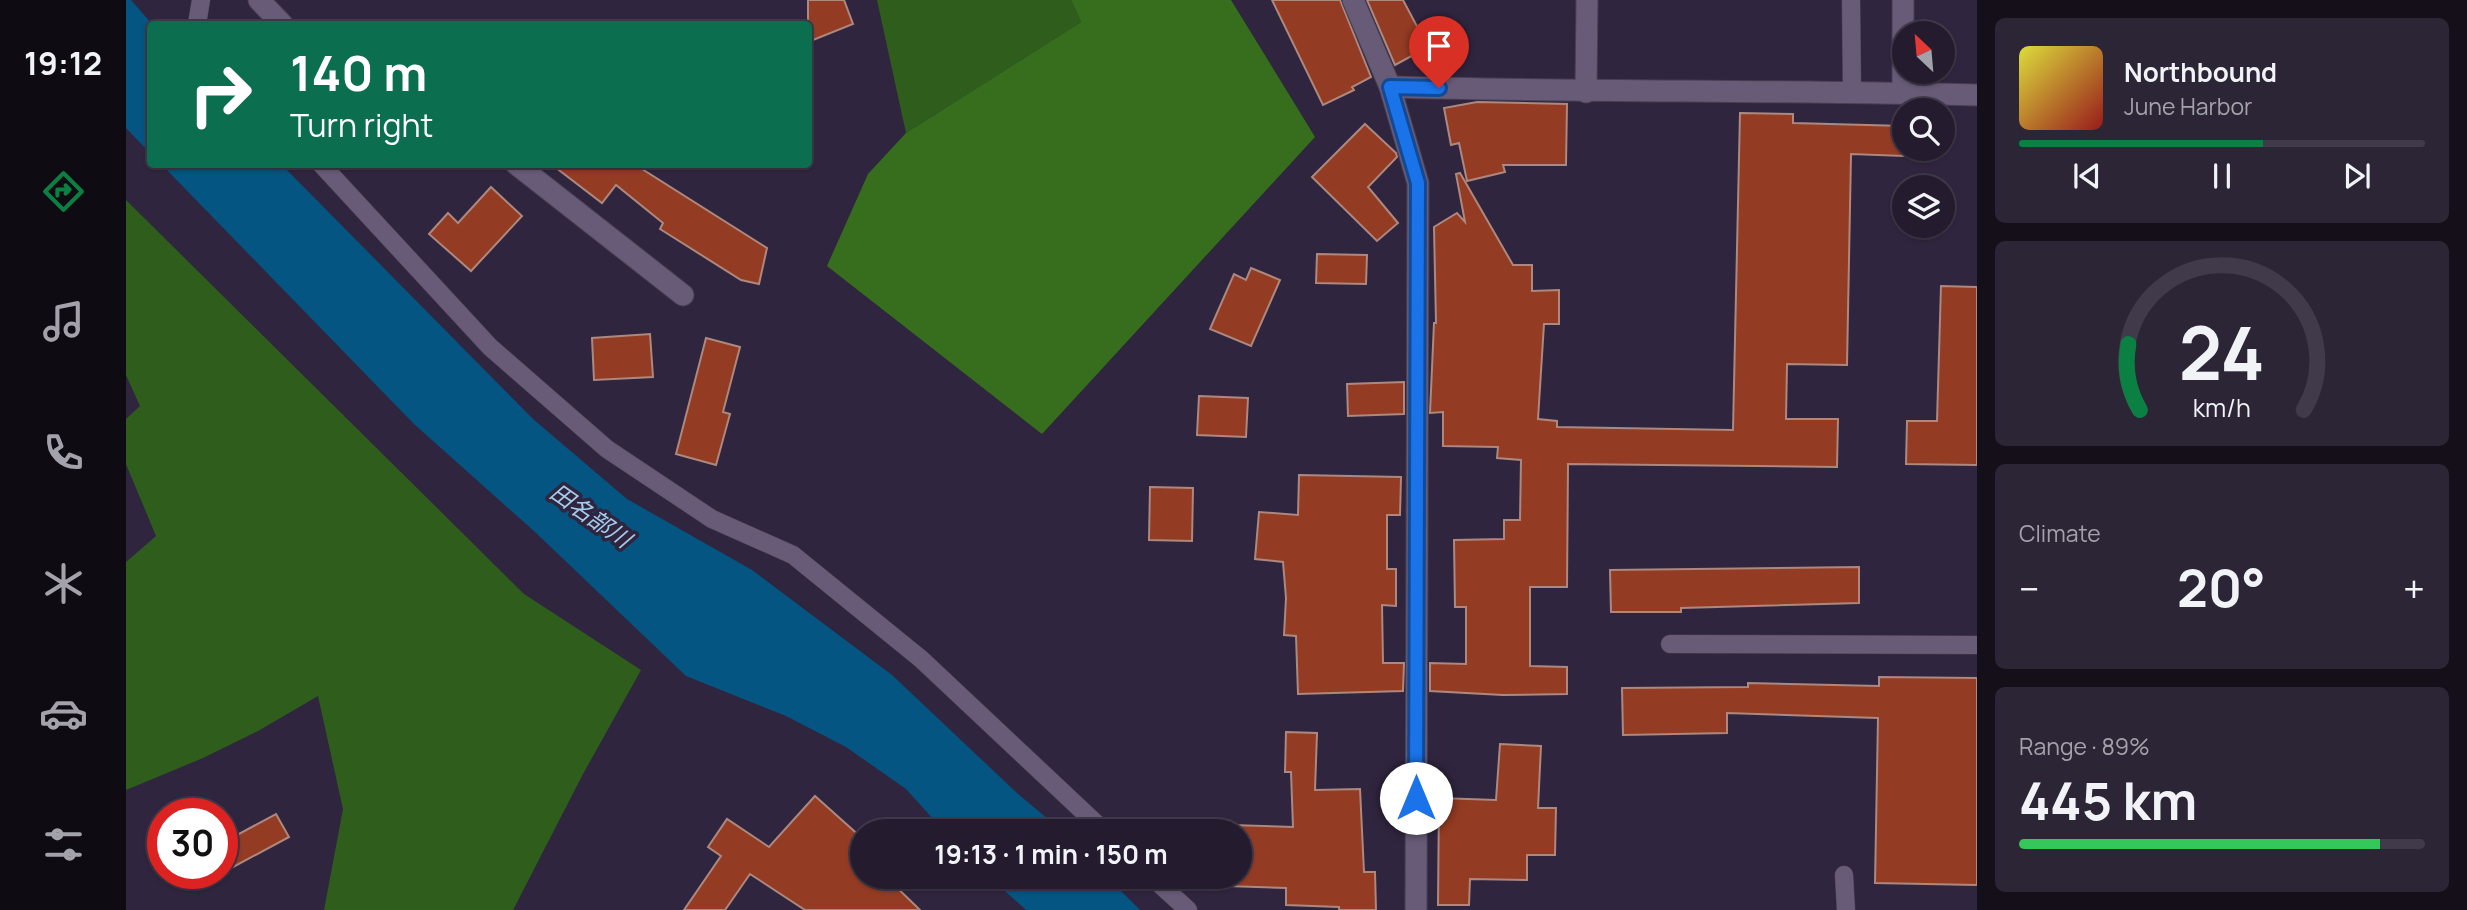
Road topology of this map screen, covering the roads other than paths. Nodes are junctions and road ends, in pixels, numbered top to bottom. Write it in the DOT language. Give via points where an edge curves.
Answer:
graph roads {
  1 [pos="201,0"];
  2 [pos="259,0"];
  3 [pos="1353,0"];
  4 [pos="1587,0"];
  5 [pos="1851,0"];
  6 [pos="1903,0"];
  7 [pos="198,21"];
  8 [pos="279,21"];
  9 [pos="1390,87"];
  10 [pos="1852,91"];
  11 [pos="1586,92"];
  12 [pos="1903,93"];
  13 [pos="1977,95"];
  14 [pos="325,168"];
  15 [pos="521,168"];
  16 [pos="683,295"];
  17 [pos="1670,644"];
  18 [pos="1977,645"];
  19 [pos="1091,819"];
  20 [pos="1844,875"];
  21 [pos="1165,889"];
  22 [pos="1188,910"];
  23 [pos="1416,910"];
  24 [pos="1846,910"];
  1 -- 7 [label="lane"];
  2 -- 8 [label="street"];
  3 -- 9 [label="street"];
  4 -- 11 [label="street"];
  5 -- 10 [label="lane"];
  6 -- 12 [label="street"];
  9 -- 11 [label="street"];
  9 -- 23 [label="street" via="1418,183"];
  10 -- 11 [label="street"];
  10 -- 12 [label="street"];
  12 -- 13 [label="street"];
  14 -- 19 [label="lane" via="490,347 607,450 712,519 793,555 920,659"];
  15 -- 16 [label="street"];
  17 -- 18 [label="lane"];
  20 -- 24 [label="lane"];
  21 -- 22 [label="lane"];
}
